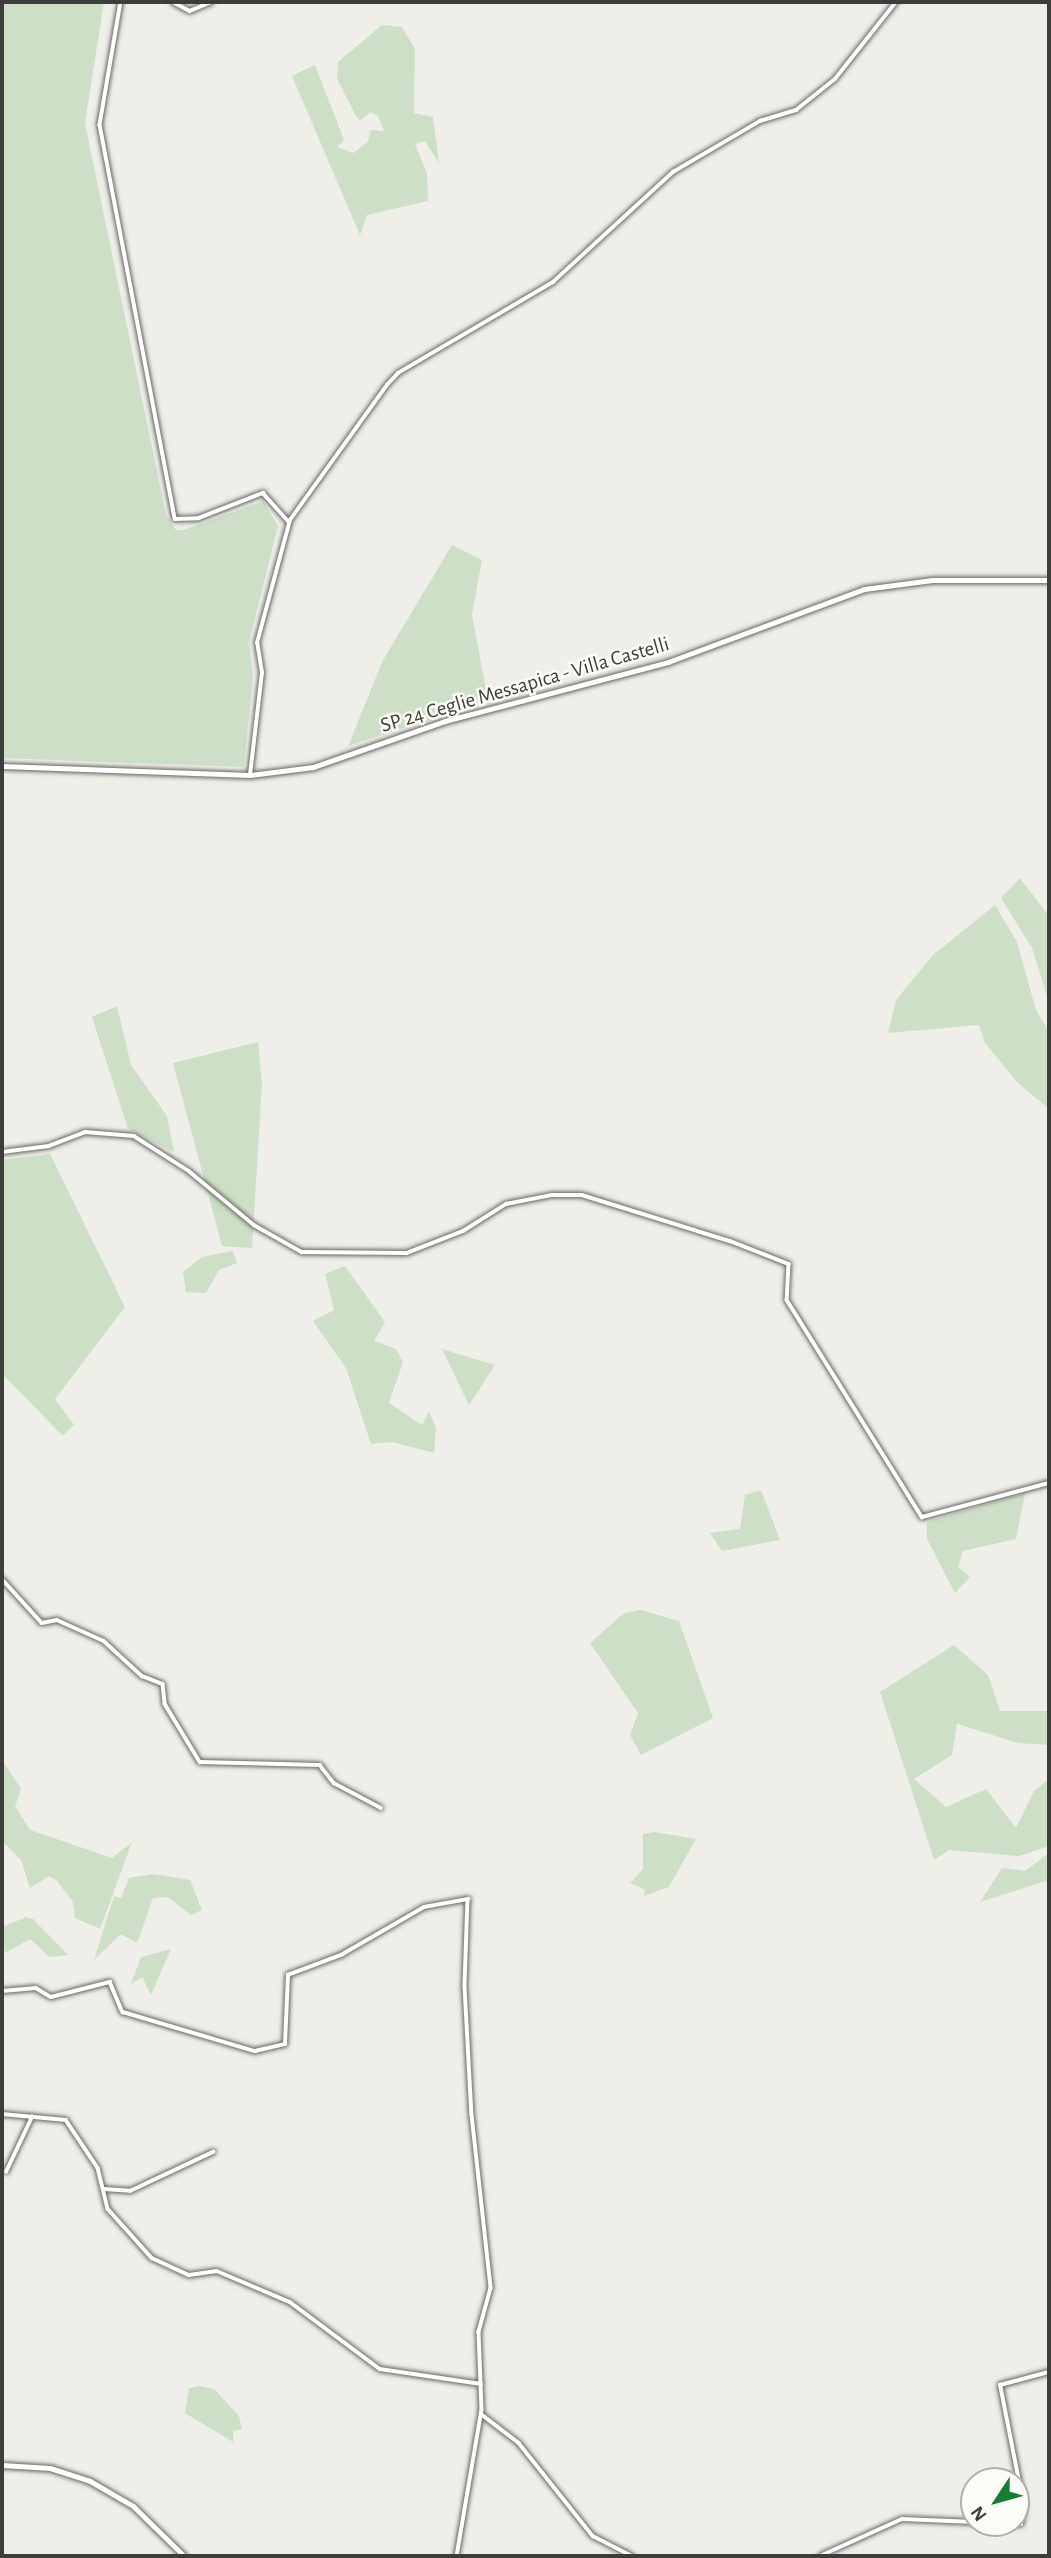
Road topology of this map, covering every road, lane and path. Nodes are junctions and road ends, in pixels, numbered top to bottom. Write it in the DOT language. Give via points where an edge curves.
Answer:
graph roads {
  1 [pos="121,2"];
  2 [pos="173,2"];
  3 [pos="211,2"];
  4 [pos="896,2"];
  5 [pos="289,522"];
  6 [pos="1049,580"];
  7 [pos="2,766"];
  8 [pos="250,775"];
  9 [pos="2,1152"];
  10 [pos="1049,1483"];
  11 [pos="2,1579"];
  12 [pos="381,1808"];
  13 [pos="2,1992"];
  14 [pos="2,2114"];
  15 [pos="32,2117"];
  16 [pos="213,2152"];
  17 [pos="6,2172"];
  18 [pos="104,2189"];
  19 [pos="1049,2372"];
  20 [pos="481,2384"];
  21 [pos="481,2414"];
  22 [pos="2,2465"];
  23 [pos="1016,2467"];
  24 [pos="960,2521"];
  25 [pos="184,2556"];
  26 [pos="457,2556"];
  27 [pos="632,2556"];
  28 [pos="820,2556"];
  1 -- 5 [label="street" via="100,125 175,519 199,518 263,493"];
  2 -- 3 [label="street" via="190,11"];
  4 -- 5 [label="street" via="835,79 796,110 761,121 673,172 553,282 398,373"];
  5 -- 8 [label="street" via="257,643 262,673"];
  6 -- 8 [label="main road, SP 24 Ceglie Messapica - Villa Castelli" via="932,580 864,589 621,677 445,721 313,767"];
  7 -- 8 [label="main road, SP 24 Ceglie Messapica - Villa Castelli"];
  9 -- 10 [label="street" via="49,1146 85,1132 134,1136 189,1171 254,1226 302,1252 407,1252 463,1231 506,1204 552,1195 582,1195 730,1241 789,1264 787,1300 922,1517"];
  11 -- 12 [label="street" via="42,1623 57,1620 104,1641 142,1676 163,1684 165,1704 200,1762 320,1765 334,1783"];
  13 -- 20 [label="street" via="36,1988 51,1997 110,1982 123,2012 255,2051 285,2044 288,1975 341,1955 424,1907 468,1899 465,1987 472,2115 491,2288 479,2332"];
  14 -- 15 [label="street"];
  15 -- 17 [label="street"];
  15 -- 18 [label="street" via="66,2120 92,2156"];
  16 -- 18 [label="street" via="130,2191"];
  18 -- 20 [label="street" via="108,2209 152,2258 189,2275 217,2271 290,2302 380,2369"];
  19 -- 23 [label="street" via="1000,2385"];
  20 -- 21 [label="street"];
  21 -- 26 [label="street"];
  21 -- 27 [label="street" via="519,2443 593,2536"];
  22 -- 25 [label="main road" via="50,2468 90,2481 133,2506"];
  24 -- 28 [label="street" via="902,2519"];
}
